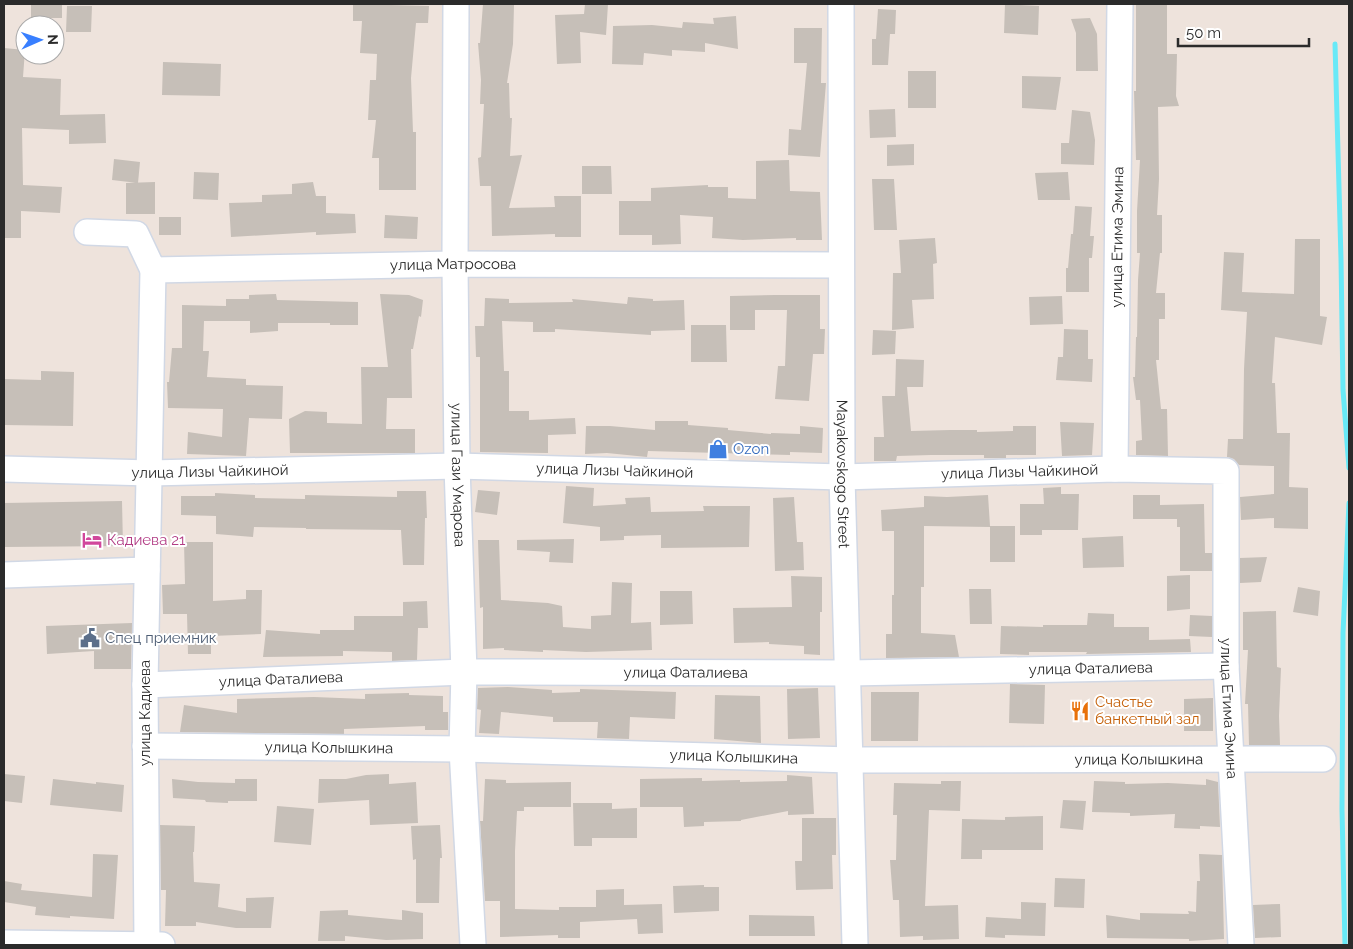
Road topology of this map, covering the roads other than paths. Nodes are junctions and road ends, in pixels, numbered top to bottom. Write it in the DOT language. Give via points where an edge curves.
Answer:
graph roads {
  1 [pos="456,4"];
  2 [pos="841,4"];
  3 [pos="1120,4"];
  4 [pos="87,232"];
  5 [pos="455,264"];
  6 [pos="842,265"];
  7 [pos="153,270"];
  8 [pos="458,466"];
  9 [pos="4,469"];
  10 [pos="1115,469"];
  11 [pos="1226,471"];
  12 [pos="150,473"];
  13 [pos="842,477"];
  14 [pos="147,570"];
  15 [pos="4,575"];
  16 [pos="1226,666"];
  17 [pos="464,672"];
  18 [pos="849,673"];
  19 [pos="145,685"];
  20 [pos="145,746"];
  21 [pos="462,749"];
  22 [pos="1231,758"];
  23 [pos="1323,759"];
  24 [pos="851,760"];
  25 [pos="4,943"];
  26 [pos="152,945"];
  27 [pos="473,945"];
  28 [pos="855,945"];
  29 [pos="1241,945"];
  1 -- 5 [label="street, улица Гази Умарова"];
  2 -- 6 [label="street, Mayakovskogo Street"];
  3 -- 10 [label="street, улица Етима Эмина"];
  4 -- 7 [label="street" via="136,234"];
  5 -- 6 [label="street, улица Матросова"];
  5 -- 7 [label="street, улица Матросова"];
  5 -- 8 [label="street, улица Гази Умарова"];
  6 -- 13 [label="street, Mayakovskogo Street"];
  7 -- 12 [label="street, улица Кадиева"];
  8 -- 12 [label="street, улица Лизы Чайкиной"];
  8 -- 13 [label="street, улица Лизы Чайкиной"];
  8 -- 17 [label="street, улица Гази Умарова"];
  9 -- 12 [label="street, улица Лизы Чайкиной"];
  10 -- 11 [label="street, улица Лизы Чайкиной"];
  10 -- 13 [label="street, улица Лизы Чайкиной"];
  11 -- 16 [label="street, улица Етима Эмина"];
  12 -- 14 [label="street, улица Кадиева"];
  13 -- 18 [label="street, Mayakovskogo Street"];
  14 -- 15 [label="street"];
  14 -- 19 [label="street, улица Кадиева"];
  16 -- 18 [label="street, улица Фаталиева"];
  16 -- 22 [label="street, улица Етима Эмина"];
  17 -- 18 [label="street, улица Фаталиева"];
  17 -- 19 [label="street, улица Фаталиева"];
  17 -- 21 [label="street, улица Гази Умарова"];
  18 -- 24 [label="street, Mayakovskogo Street"];
  19 -- 20 [label="street, улица Кадиева"];
  20 -- 21 [label="street, улица Колышкина"];
  20 -- 26 [label="street, улица Кадиева"];
  21 -- 24 [label="street, улица Колышкина"];
  21 -- 27 [label="street, улица Гази Умарова"];
  22 -- 23 [label="street, улица Колышкина"];
  22 -- 24 [label="street, улица Колышкина"];
  22 -- 29 [label="street, улица Етима Эмина"];
  24 -- 28 [label="street, Mayakovskogo Street"];
  25 -- 26 [label="street"];
}
